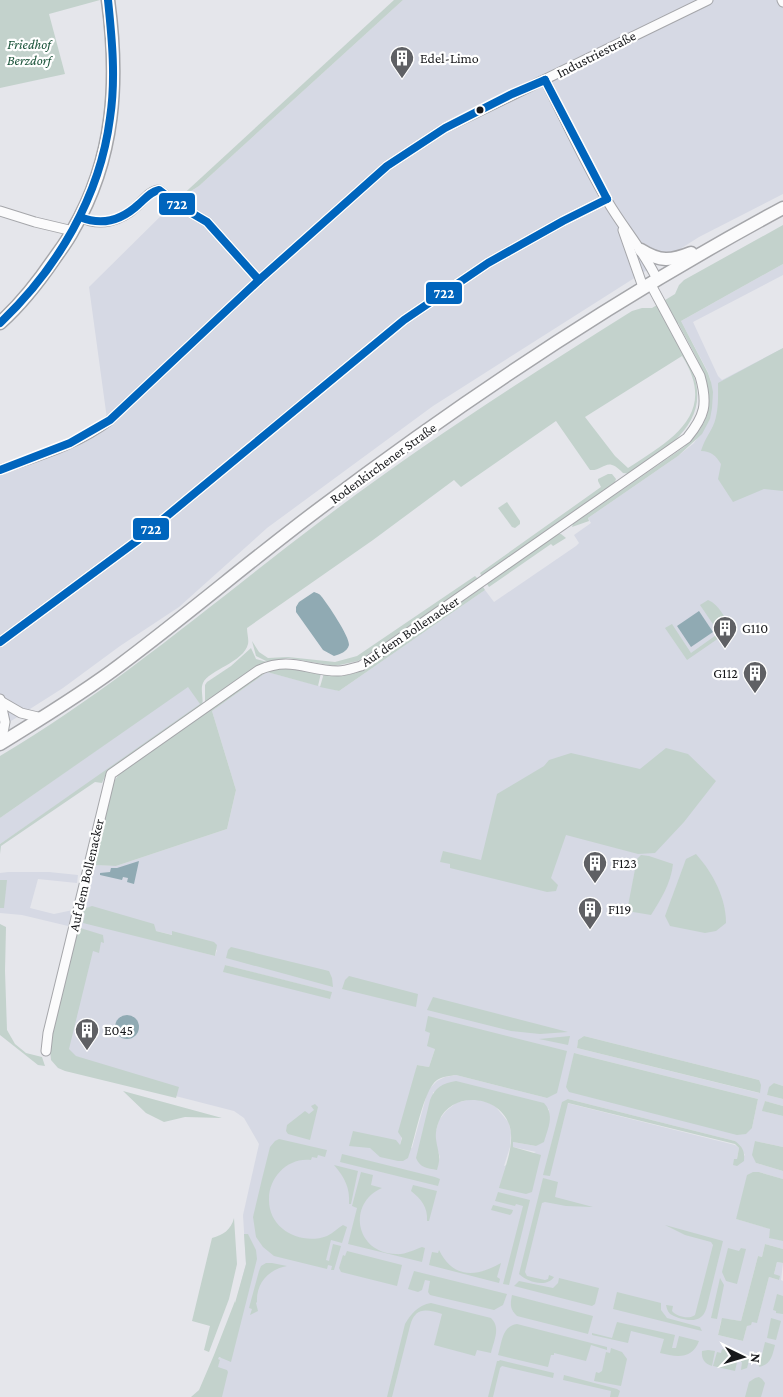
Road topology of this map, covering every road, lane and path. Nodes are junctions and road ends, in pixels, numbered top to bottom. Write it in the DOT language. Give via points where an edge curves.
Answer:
graph roads {
  1 [pos="108,0"];
  2 [pos="708,0"];
  3 [pos="545,80"];
  4 [pos="607,199"];
  5 [pos="783,208"];
  6 [pos="0,211"];
  7 [pos="80,217"];
  8 [pos="619,220"];
  9 [pos="73,231"];
  10 [pos="717,244"];
  11 [pos="642,250"];
  12 [pos="259,280"];
  13 [pos="650,283"];
  14 [pos="0,323"];
  15 [pos="0,470"];
  16 [pos="0,642"];
  17 [pos="1,701"];
  18 [pos="42,718"];
  19 [pos="0,744"];
  20 [pos="46,1051"];
  1 -- 7 [label="main road" via="114,86 111,120 96,180"];
  2 -- 3 [label="street, Industriestraße"];
  3 -- 4 [label="street"];
  3 -- 12 [label="street, Industriestraße" via="446,128 387,166"];
  4 -- 8 [label="street"];
  4 -- 16 [label="street" via="488,263 404,320 138,540"];
  5 -- 10 [label="main road, Rodenkirchener Straße"];
  6 -- 9 [label="street"];
  7 -- 9 [label="main road"];
  7 -- 12 [label="street" via="102,223 119,219 159,190 207,222"];
  8 -- 11 [label="street"];
  8 -- 13 [label="street"];
  9 -- 14 [label="main road" via="46,271"];
  10 -- 11 [label="main road" via="670,260 658,259"];
  10 -- 13 [label="main road, Rodenkirchener Straße"];
  11 -- 13 [label="street"];
  12 -- 15 [label="street, Industriestraße" via="92,434"];
  13 -- 18 [label="main road, Rodenkirchener Straße" via="413,440 118,667"];
  13 -- 20 [label="street, Auf dem Bollenacker" via="700,376 705,404 699,423 687,438 361,666 337,671 284,663 259,670 111,774"];
  17 -- 18 [label="street" via="21,713"];
  17 -- 19 [label="street" via="5,722"];
  18 -- 19 [label="main road, Rodenkirchener Straße"];
}
